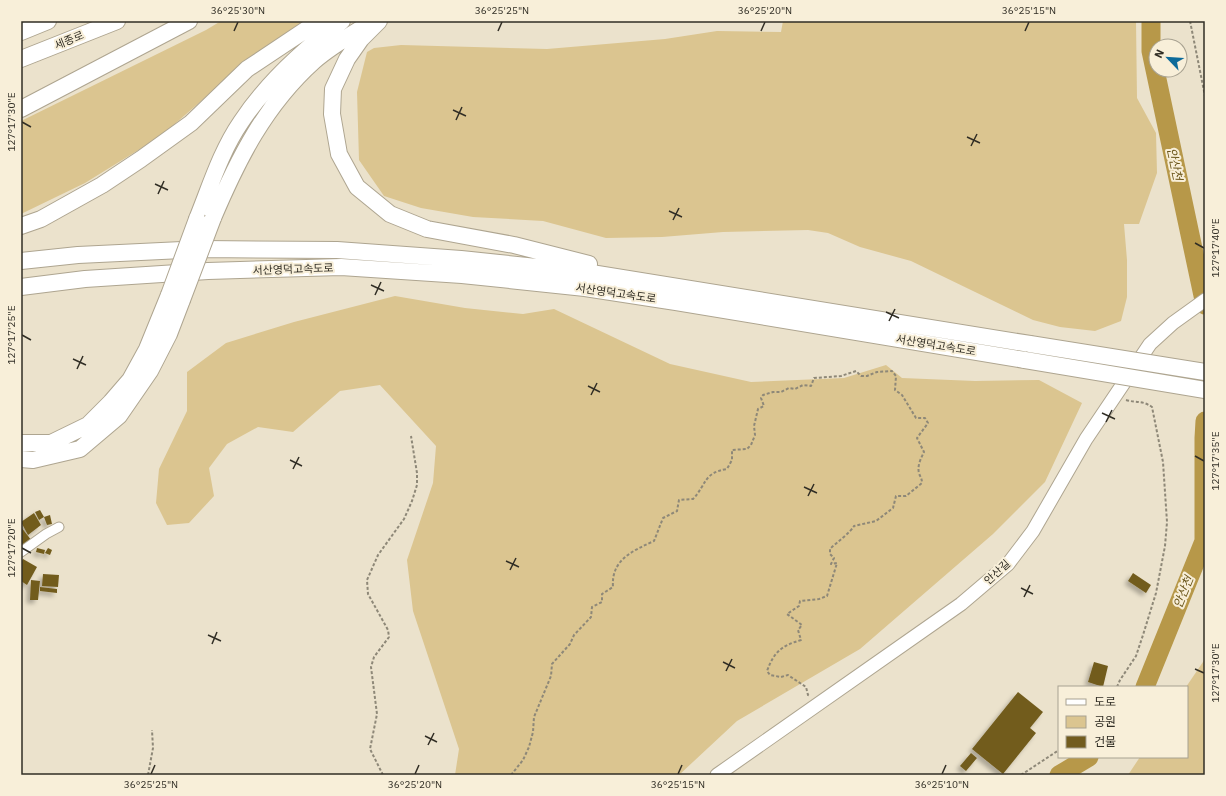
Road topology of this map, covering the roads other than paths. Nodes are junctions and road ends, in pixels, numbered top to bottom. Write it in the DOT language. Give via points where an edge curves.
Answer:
graph roads {
  1 [pos="48,21"];
  2 [pos="117,21"];
  3 [pos="189,21"];
  4 [pos="323,21"];
  5 [pos="342,21"];
  6 [pos="373,21"];
  7 [pos="379,21"];
  8 [pos="21,32"];
  9 [pos="21,59"];
  10 [pos="21,109"];
  11 [pos="205,219"];
  12 [pos="21,226"];
  13 [pos="21,261"];
  14 [pos="85,279"];
  15 [pos="676,286"];
  16 [pos="21,287"];
  17 [pos="21,294"];
  18 [pos="175,297"];
  19 [pos="1205,300"];
  20 [pos="1205,372"];
  21 [pos="1205,390"];
  22 [pos="21,443"];
  23 [pos="21,459"];
  24 [pos="59,527"];
  25 [pos="21,552"];
  26 [pos="717,775"];
  1 -- 8 [label="highway"];
  2 -- 9 [label="highway, 세종로"];
  3 -- 10 [label="highway"];
  4 -- 12 [label="highway" via="247,69 191,123 141,159 102,185 41,219"];
  5 -- 11 [label="highway" via="292,62 241,122 220,161"];
  6 -- 11 [label="highway" via="330,48 286,90 255,131"];
  7 -- 15 [label="highway" via="361,38 347,59 333,89 332,114 339,154 358,187 390,214 427,229 514,245"];
  11 -- 18 [label="highway, bridge"];
  13 -- 15 [label="highway, 서산영덕고속도로" via="78,255 203,249 337,250 577,271"];
  14 -- 16 [label="highway, 서산영덕고속도로"];
  14 -- 17 [label="highway"];
  14 -- 21 [label="highway, 서산영덕고속도로, bridge" via="208,271 341,267 462,275 661,299"];
  15 -- 20 [label="highway, 서산영덕고속도로, bridge"];
  18 -- 22 [label="highway" via="130,380 88,425 51,443"];
  18 -- 23 [label="highway" via="169,334 150,371 119,416 80,449 33,460"];
  19 -- 26 [label="street, 안산길" via="1173,323 1150,344 1082,446 1033,531 1008,564 962,604"];
  24 -- 25 [label="street"];
}
